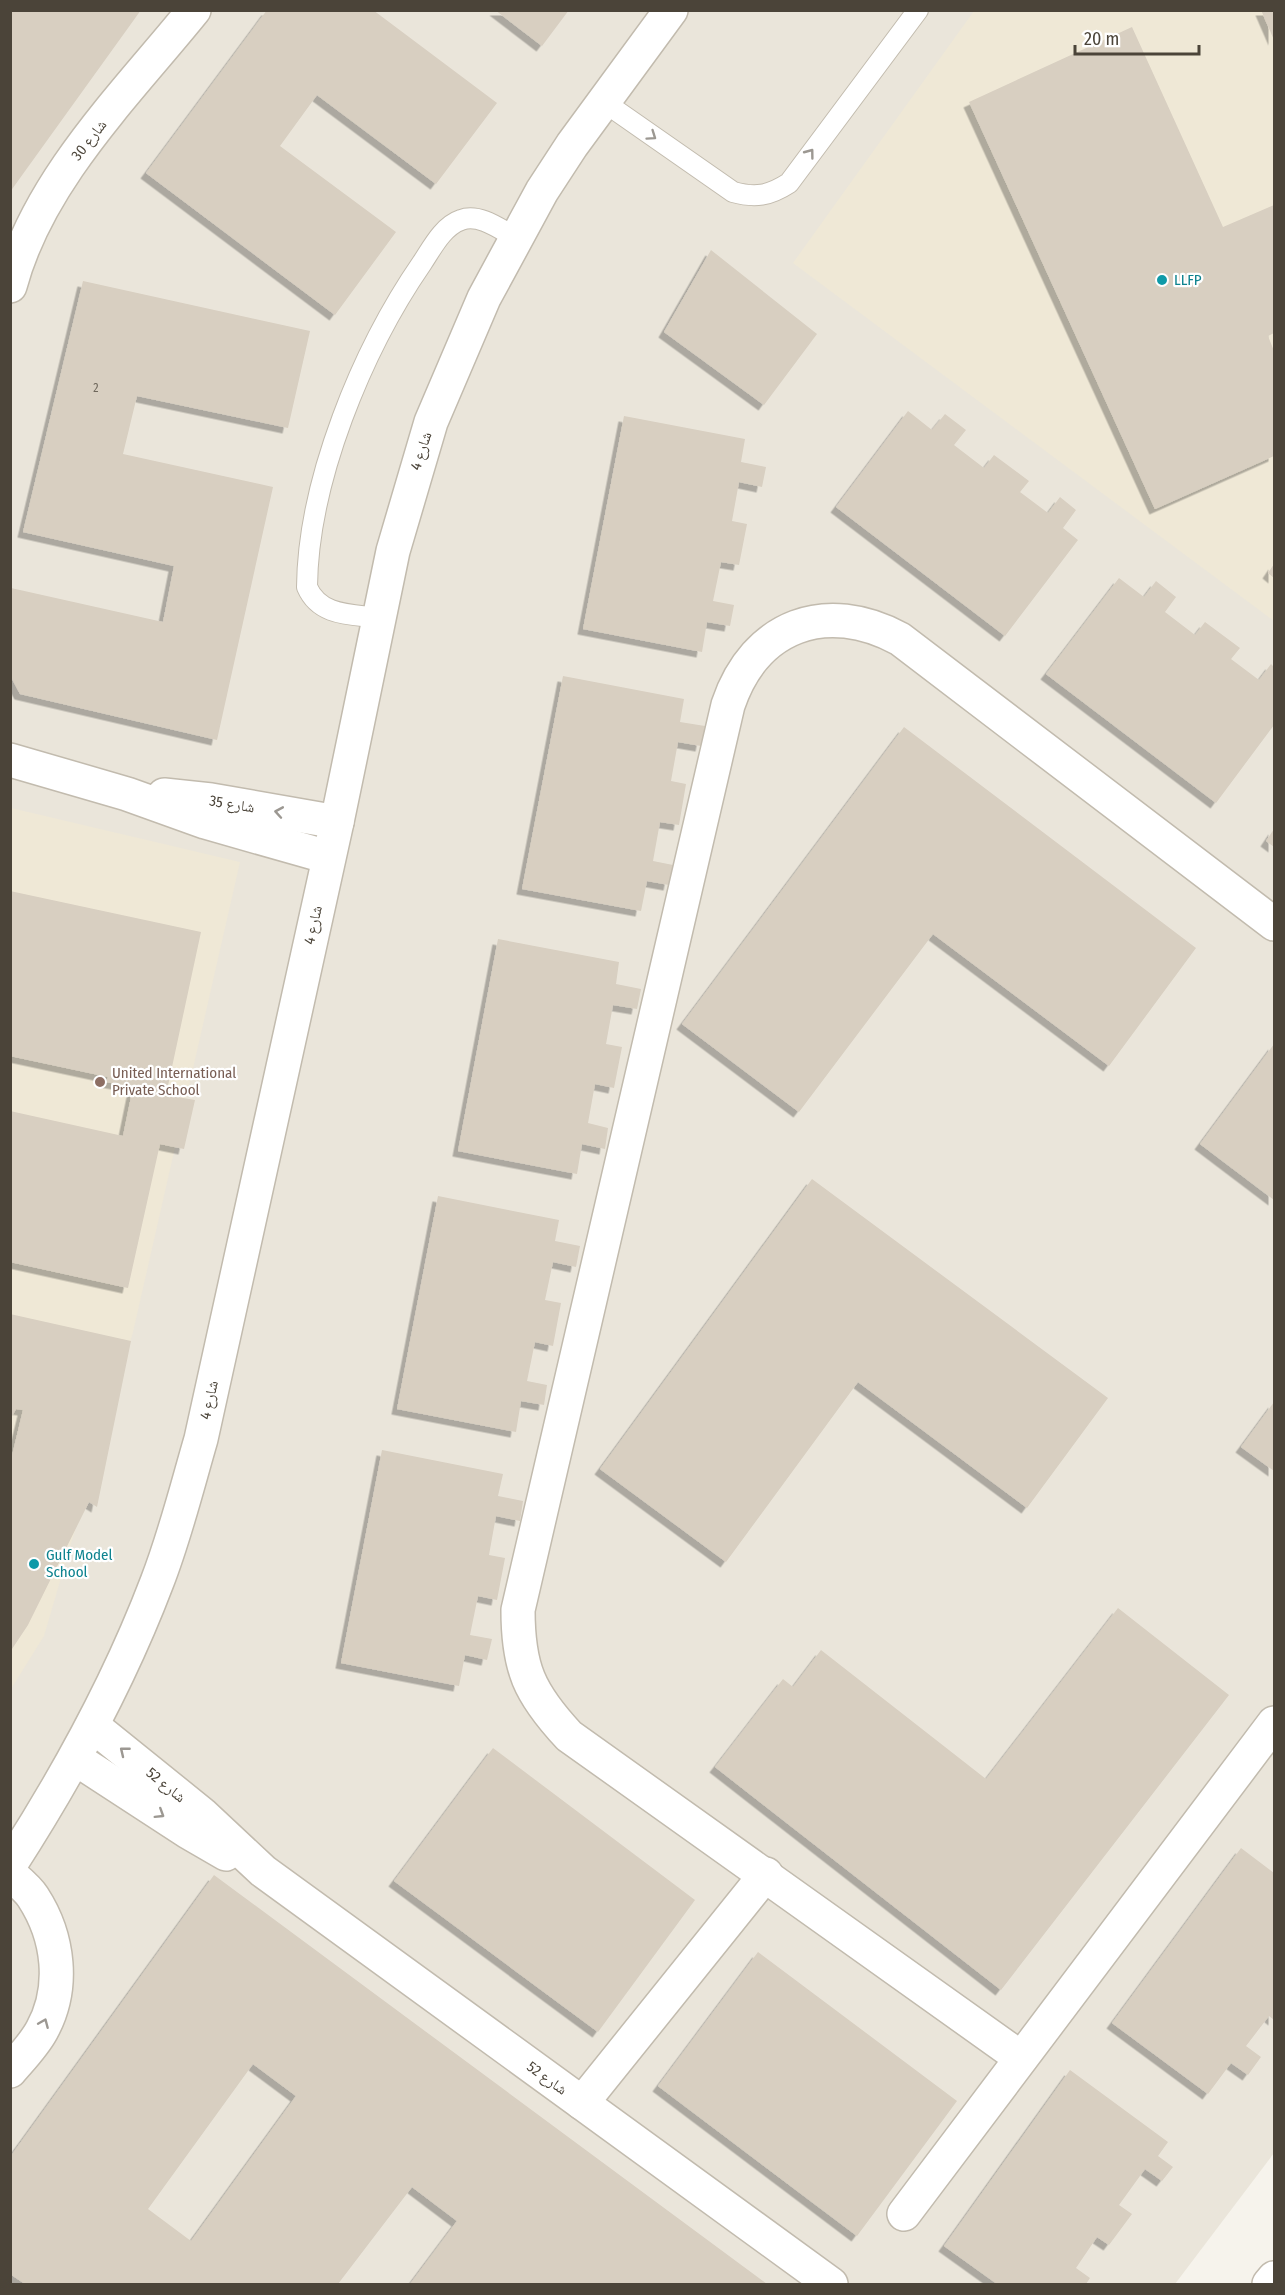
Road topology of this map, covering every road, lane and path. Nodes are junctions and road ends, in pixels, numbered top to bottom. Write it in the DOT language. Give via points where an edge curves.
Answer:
graph roads {
  1 [pos="194,10"];
  2 [pos="671,10"];
  3 [pos="918,10"];
  4 [pos="604,102"];
  5 [pos="516,238"];
  6 [pos="10,286"];
  7 [pos="380,618"];
  8 [pos="10,760"];
  9 [pos="127,794"];
  10 [pos="337,822"];
  11 [pos="328,857"];
  12 [pos="1275,924"];
  13 [pos="1275,1723"];
  14 [pos="93,1726"];
  15 [pos="76,1759"];
  16 [pos="10,1865"];
  17 [pos="263,1871"];
  18 [pos="10,1874"];
  19 [pos="766,1874"];
  20 [pos="1021,2058"];
  21 [pos="10,2071"];
  22 [pos="582,2103"];
  23 [pos="904,2214"];
  24 [pos="1275,2278"];
  25 [pos="831,2284"];
  26 [pos="1269,2284"];
  1 -- 6 [label="street, شارع 30" via="51,191 30,231"];
  2 -- 4 [label="street, شارع 4"];
  4 -- 3 [label="lane, one-way" via="733,192 766,195 789,183"];
  4 -- 5 [label="street, شارع 4" via="572,145"];
  5 -- 7 [label="street, شارع 4" via="484,298 431,422 393,551"];
  5 -- 7 [label="lane" via="475,218 450,225 406,285 351,395 316,514 307,587 312,598 331,611"];
  7 -- 10 [label="street, شارع 4"];
  8 -- 9 [label="street, شارع 35"];
  10 -- 9 [label="street, شارع 35, one-way" via="211,800"];
  9 -- 11 [label="street, شارع 35" via="205,822"];
  10 -- 11 [label="street, شارع 4"];
  11 -- 14 [label="street, شارع 4" via="195,1459 157,1582"];
  12 -- 19 [label="street" via="879,627 833,619 809,622 766,644 736,682 518,1610 518,1646 528,1680 539,1700 568,1736"];
  13 -- 20 [label="street"];
  14 -- 15 [label="street, شارع 4"];
  17 -- 14 [label="street, شارع 52, one-way" via="202,1814"];
  15 -- 16 [label="street, شارع 4"];
  15 -- 17 [label="street, شارع 52, one-way" via="188,1832"];
  17 -- 22 [label="street, شارع 52"];
  21 -- 18 [label="street, one-way" via="42,2031 54,1998 57,1962 50,1927 32,1895"];
  19 -- 20 [label="street"];
  19 -- 22 [label="street"];
  20 -- 23 [label="street"];
  22 -- 25 [label="street, شارع 52"];
  24 -- 26 [label="street"];
}
